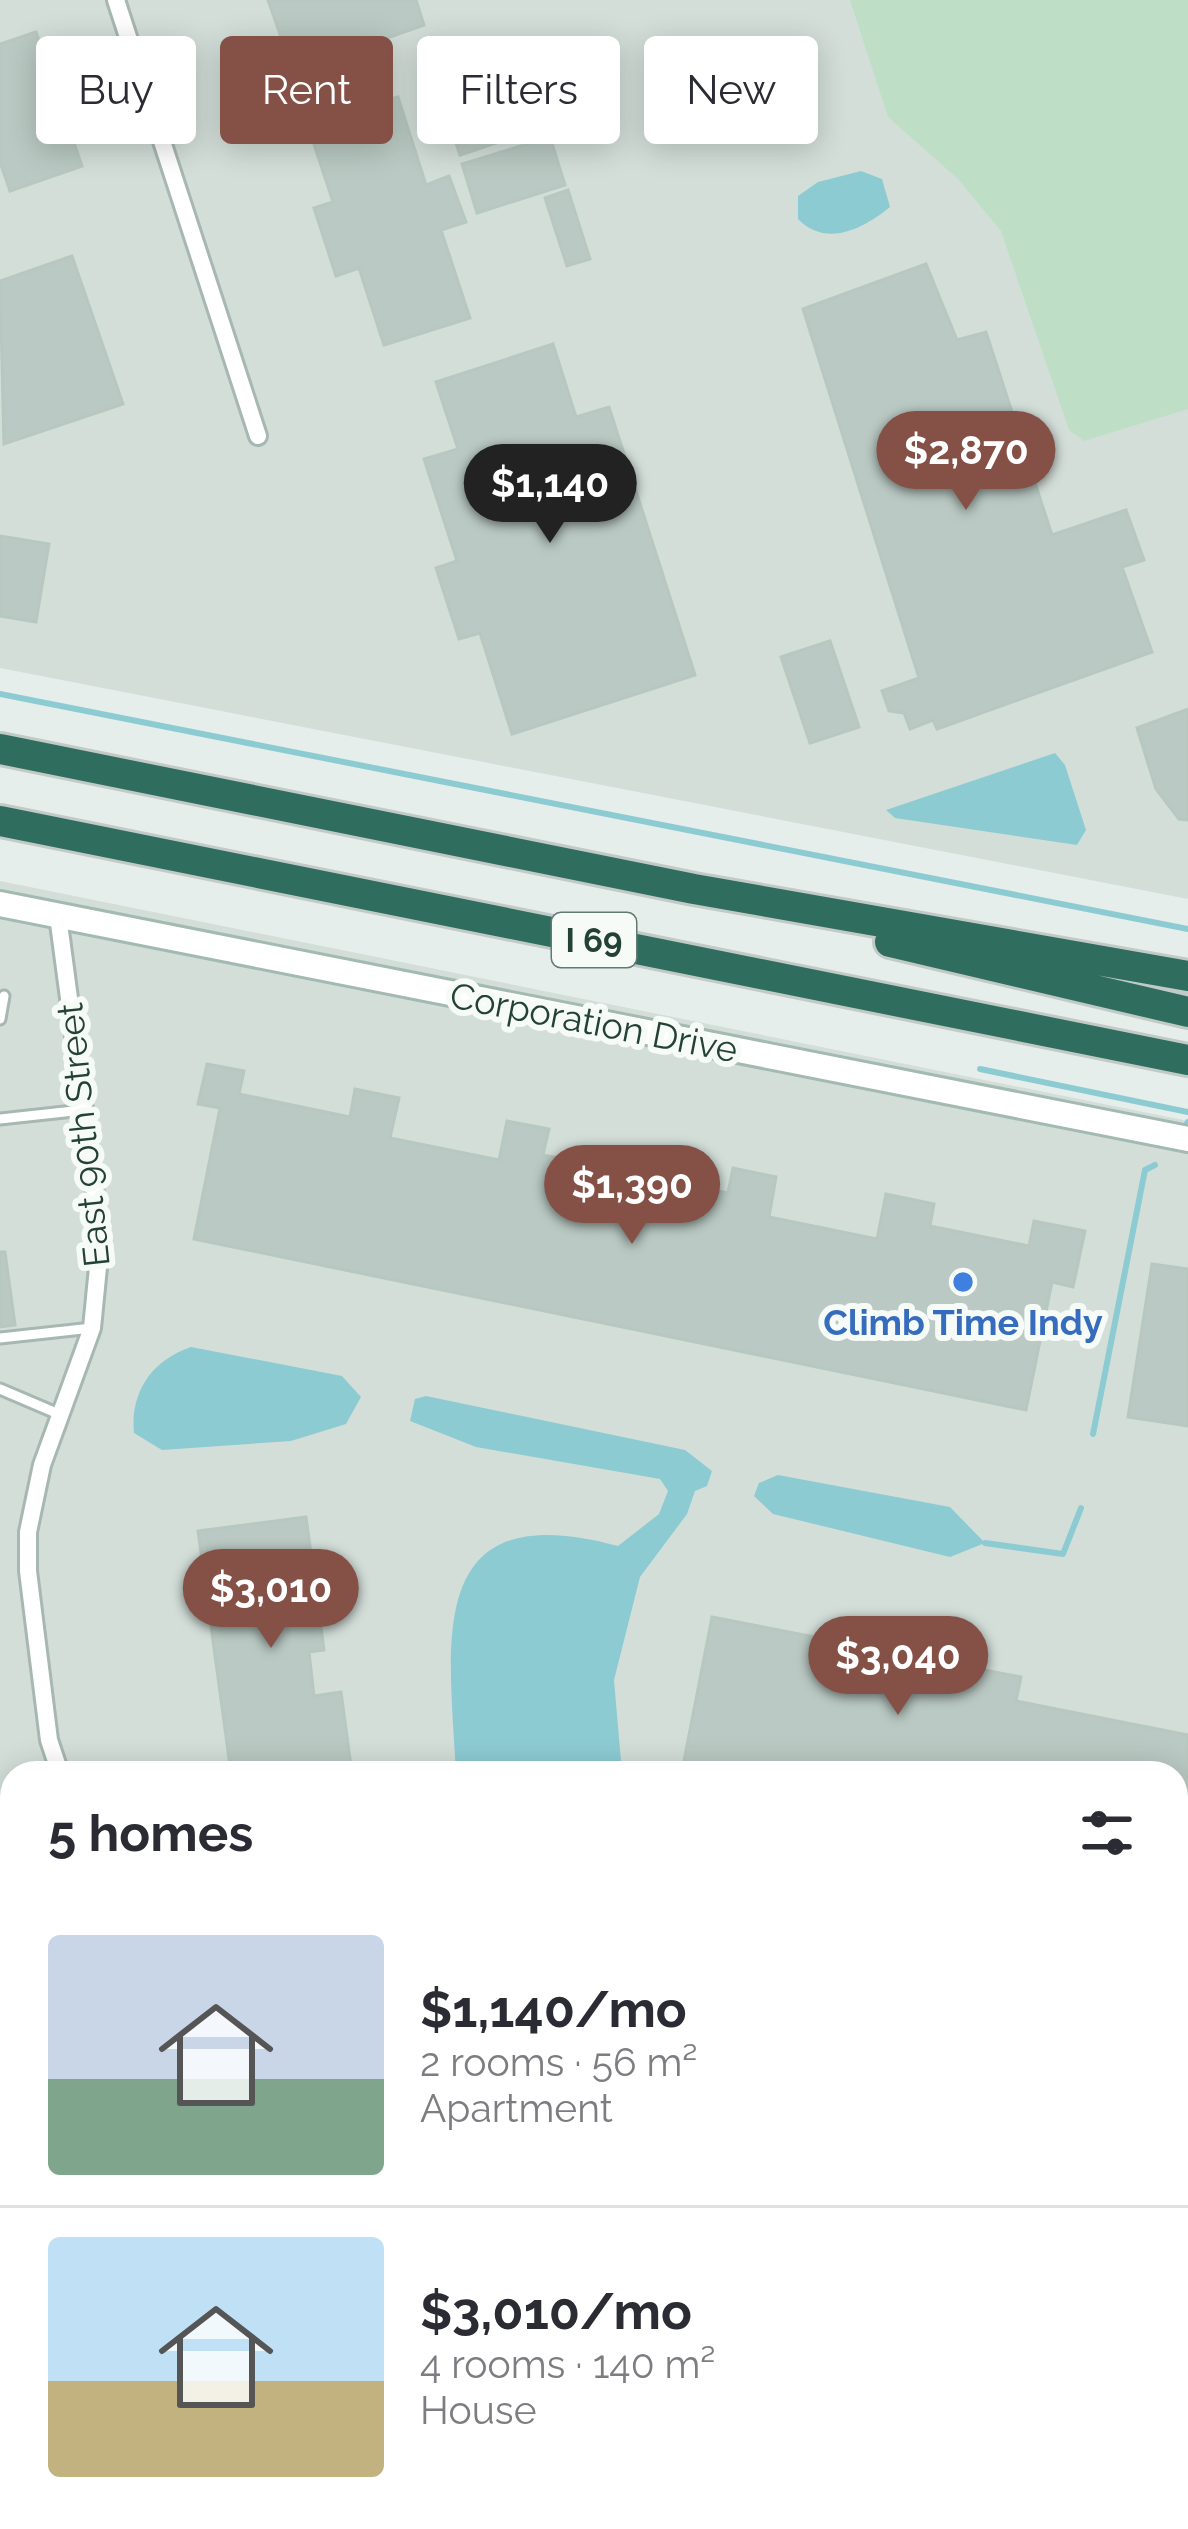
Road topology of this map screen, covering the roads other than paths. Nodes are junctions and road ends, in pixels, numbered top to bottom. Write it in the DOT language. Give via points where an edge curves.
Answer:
graph roads {
  1 [pos="116,0"];
  2 [pos="258,436"];
  3 [pos="0,749"];
  4 [pos="0,820"];
  5 [pos="694,889"];
  6 [pos="0,904"];
  7 [pos="58,916"];
  8 [pos="1188,976"];
  9 [pos="4,996"];
  10 [pos="1188,1012"];
  11 [pos="0,1019"];
  12 [pos="1188,1060"];
  13 [pos="83,1110"];
  14 [pos="0,1119"];
  15 [pos="1188,1139"];
  16 [pos="92,1328"];
  17 [pos="0,1338"];
  18 [pos="0,1389"];
  19 [pos="61,1415"];
  20 [pos="56,1761"];
  1 -- 2 [label="street"];
  3 -- 5 [label="highway, I 69"];
  4 -- 12 [label="highway, I 69"];
  5 -- 8 [label="highway, I 69"];
  5 -- 10 [label="highway"];
  6 -- 7 [label="street, Corporation Drive"];
  7 -- 13 [label="street, East 90th Street"];
  7 -- 15 [label="street, Corporation Drive"];
  9 -- 11 [label="lane"];
  13 -- 14 [label="lane"];
  13 -- 16 [label="street, East 90th Street" via="100,1237"];
  16 -- 17 [label="lane"];
  16 -- 19 [label="street, East 90th Street"];
  18 -- 19 [label="lane"];
  19 -- 20 [label="street, East 90th Street" via="37,1484 28,1571"];
}
